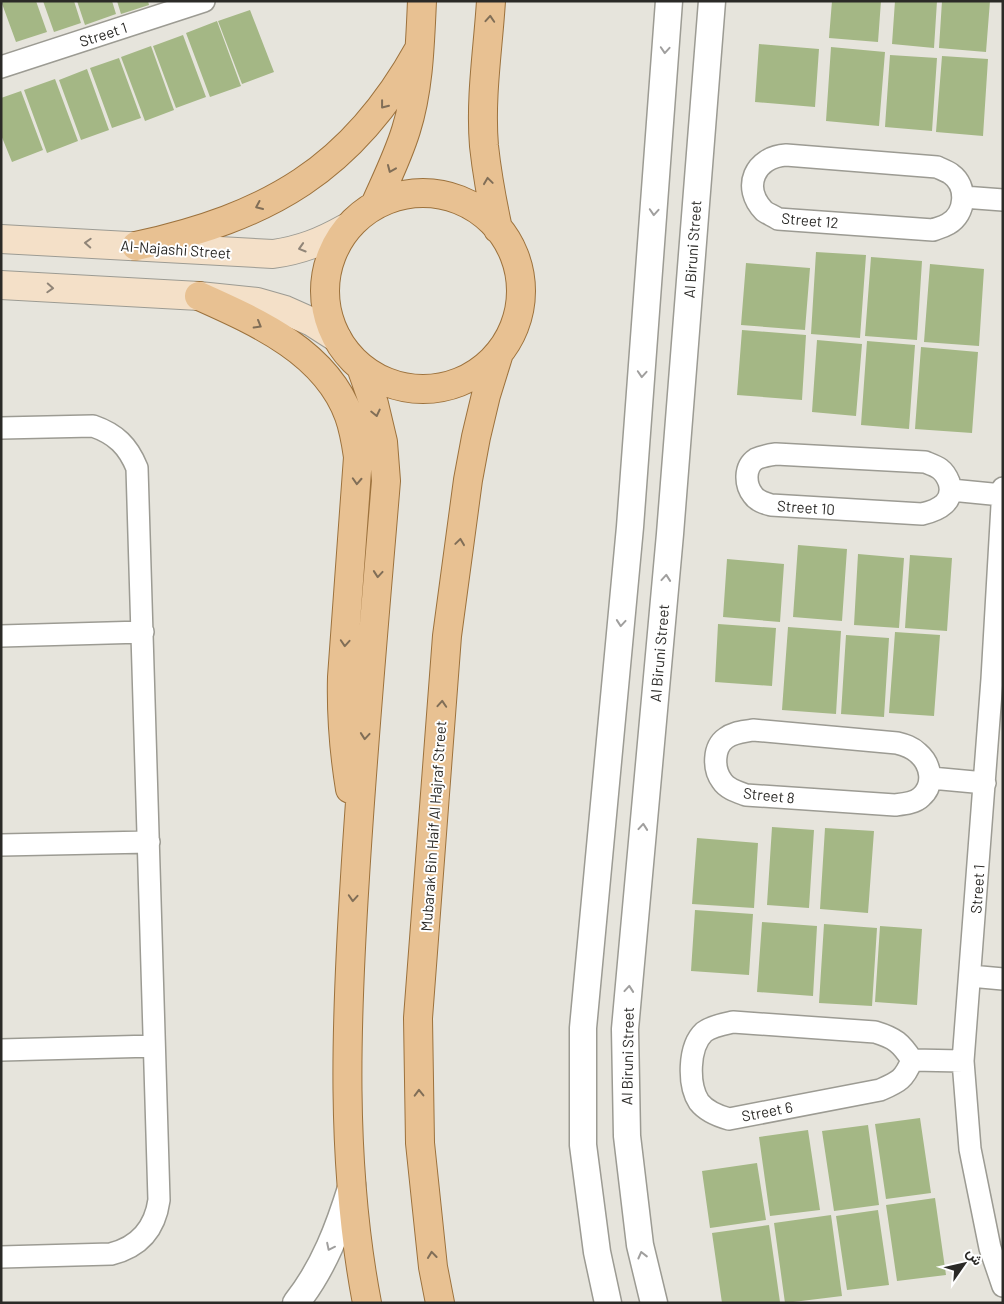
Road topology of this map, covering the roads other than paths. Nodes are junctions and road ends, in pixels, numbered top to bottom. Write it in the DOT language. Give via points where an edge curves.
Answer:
graph roads {
  1 [pos="204,1"];
  2 [pos="422,1"];
  3 [pos="491,1"];
  4 [pos="669,1"];
  5 [pos="712,1"];
  6 [pos="419,49"];
  7 [pos="1,67"];
  8 [pos="963,197"];
  9 [pos="1003,200"];
  10 [pos="375,205"];
  11 [pos="346,228"];
  12 [pos="498,228"];
  13 [pos="1,239"];
  14 [pos="136,246"];
  15 [pos="1,285"];
  16 [pos="199,296"];
  17 [pos="336,338"];
  18 [pos="499,353"];
  19 [pos="361,367"];
  20 [pos="1,428"];
  21 [pos="635,468"];
  22 [pos="674,477"];
  23 [pos="1003,488"];
  24 [pos="951,490"];
  25 [pos="1002,496"];
  26 [pos="630,526"];
  27 [pos="670,534"];
  28 [pos="143,632"];
  29 [pos="1,636"];
  30 [pos="998,679"];
  31 [pos="932,778"];
  32 [pos="985,783"];
  33 [pos="358,824"];
  34 [pos="149,842"];
  35 [pos="1,845"];
  36 [pos="970,976"];
  37 [pos="1003,979"];
  38 [pos="154,1046"];
  39 [pos="1,1050"];
  40 [pos="912,1060"];
  41 [pos="963,1061"];
  42 [pos="352,1185"];
  43 [pos="996,1248"];
  44 [pos="1,1257"];
  45 [pos="1003,1286"];
  46 [pos="296,1303"];
  47 [pos="367,1303"];
  48 [pos="440,1303"];
  49 [pos="608,1303"];
  50 [pos="654,1303"];
  1 -- 7 [label="street, Street 1"];
  2 -- 6 [label="main road"];
  12 -- 3 [label="main road, one-way" via="484,144 483,102"];
  4 -- 21 [label="street, one-way"];
  5 -- 22 [label="street, Al Biruni Street"];
  6 -- 10 [label="main road, one-way" via="415,90 406,129"];
  6 -- 14 [label="main road, one-way" via="404,76 367,126 321,169 295,187 234,217"];
  8 -- 8 [label="street, Street 12" via="958,180 937,167 786,155 766,161 756,171 751,185 755,199 765,212 778,218 933,230 956,217 962,208"];
  8 -- 9 [label="street"];
  10 -- 11 [label="main road"];
  10 -- 12 [label="main road" via="412,193 450,196 468,204"];
  11 -- 14 [label="main road, Al-Najashi Street, one-way" via="299,250 273,254"];
  11 -- 17 [label="main road" via="328,262 324,282 329,320"];
  12 -- 18 [label="main road" via="509,245 520,281 516,319 510,337"];
  14 -- 13 [label="main road, Al-Najashi Street, one-way"];
  15 -- 16 [label="main road, one-way"];
  16 -- 17 [label="main road" via="256,302 285,310"];
  16 -- 33 [label="main road, one-way" via="271,332 315,364 341,397 349,416 358,458 342,706 346,766"];
  17 -- 19 [label="main road"];
  18 -- 19 [label="main road" via="470,377 433,389 395,385"];
  48 -- 18 [label="main road, Mubarak Bin Haif Al Hajraf Street, one-way" via="433,1267 420,1142 418,1018 447,636 468,480 486,395"];
  19 -- 33 [label="main road, one-way" via="383,442 386,481"];
  20 -- 28 [label="street" via="93,426 106,430 125,445 137,468"];
  21 -- 22 [label="street" via="638,477 654,486"];
  21 -- 26 [label="street"];
  22 -- 27 [label="street, Al Biruni Street"];
  23 -- 25 [label="street, Street 1"];
  24 -- 24 [label="street, Street 10" via="947,476 940,468 925,462 776,454 754,460 747,474 753,496 770,505 922,514 941,507"];
  24 -- 25 [label="street"];
  25 -- 30 [label="street, Street 1"];
  26 -- 27 [label="street" via="637,518 650,514 659,517"];
  26 -- 49 [label="street, one-way" via="583,1028 583,1146 597,1252"];
  50 -- 27 [label="street, Al Biruni Street, one-way" via="640,1245 627,1136 625,1029"];
  28 -- 29 [label="street"];
  28 -- 34 [label="street"];
  30 -- 32 [label="street, Street 1"];
  31 -- 31 [label="street, Street 8" via="920,754 897,743 753,730 734,733 724,739 716,752 715,762 722,781 746,795 895,805 921,798"];
  31 -- 32 [label="street"];
  32 -- 36 [label="street, Street 1"];
  33 -- 42 [label="main road, one-way" via="348,983 346,1084"];
  34 -- 35 [label="street"];
  34 -- 38 [label="street"];
  36 -- 37 [label="street"];
  36 -- 41 [label="street, Street 1"];
  38 -- 39 [label="street"];
  38 -- 44 [label="street" via="159,1200 148,1231 132,1246 111,1254"];
  40 -- 40 [label="street, Street 6" via="904,1047 891,1037 875,1032 733,1022 703,1033 692,1056 691,1076 700,1103 714,1114 729,1119 880,1090 900,1081"];
  40 -- 41 [label="street"];
  41 -- 43 [label="street, Street 1" via="970,1149 979,1201"];
  42 -- 46 [label="street, one-way" via="331,1245"];
  42 -- 47 [label="main road"];
  43 -- 45 [label="street, Street 1"];
}
